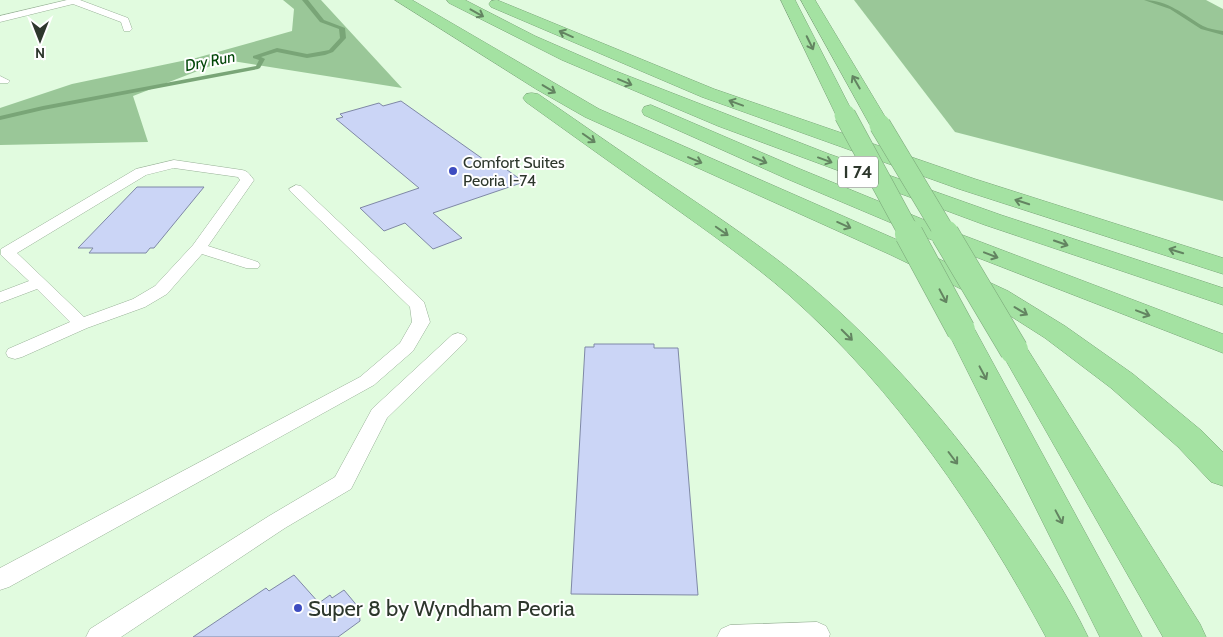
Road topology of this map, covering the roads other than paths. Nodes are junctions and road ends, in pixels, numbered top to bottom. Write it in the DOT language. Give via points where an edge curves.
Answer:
graph roads {
  1 [pos="391,0"];
  2 [pos="402,0"];
  3 [pos="454,0"];
  4 [pos="488,0"];
  5 [pos="526,0"];
  6 [pos="788,0"];
  7 [pos="808,0"];
  8 [pos="0,19"];
  9 [pos="500,26"];
  10 [pos="127,29"];
  11 [pos="708,93"];
  12 [pos="296,189"];
  13 [pos="199,248"];
  14 [pos="252,265"];
  15 [pos="1223,266"];
  16 [pos="40,282"];
  17 [pos="1223,297"];
  18 [pos="0,298"];
  19 [pos="81,324"];
  20 [pos="458,339"];
  21 [pos="1223,344"];
  22 [pos="15,353"];
  23 [pos="1022,364"];
  24 [pos="1223,473"];
  25 [pos="0,580"];
  26 [pos="818,634"];
  27 [pos="99,637"];
  28 [pos="730,637"];
  29 [pos="1067,637"];
  30 [pos="1121,637"];
  31 [pos="1185,637"];
  32 [pos="1200,637"];
  1 -- 29 [label="highway, one-way" via="742,245 828,316 896,386 970,481"];
  2 -- 24 [label="highway, one-way" via="592,113 900,250 999,298 1055,332 1122,381 1190,439"];
  3 -- 9 [label="highway, I 74, one-way"];
  11 -- 4 [label="highway, I 74, one-way"];
  5 -- 11 [label="highway" via="676,71"];
  6 -- 30 [label="highway, one-way, bridge" via="845,115"];
  23 -- 7 [label="highway, one-way, bridge"];
  8 -- 10 [label="lane" via="74,2 125,20"];
  9 -- 17 [label="highway, I 74, one-way" via="654,94 820,158"];
  9 -- 21 [label="highway, one-way" via="521,46 711,139 958,242"];
  15 -- 11 [label="highway, I 74, one-way" via="967,184"];
  12 -- 25 [label="lane" via="418,306 422,322 407,348 367,381"];
  13 -- 14 [label="lane"];
  13 -- 16 [label="lane" via="247,180 242,174 174,164 141,172 7,252"];
  13 -- 19 [label="lane" via="160,290 139,303"];
  16 -- 18 [label="lane"];
  16 -- 19 [label="lane"];
  19 -- 22 [label="lane"];
  20 -- 27 [label="lane" via="379,414 343,483"];
  23 -- 31 [label="highway"];
  23 -- 32 [label="highway"];
  26 -- 28 [label="lane"];
}
